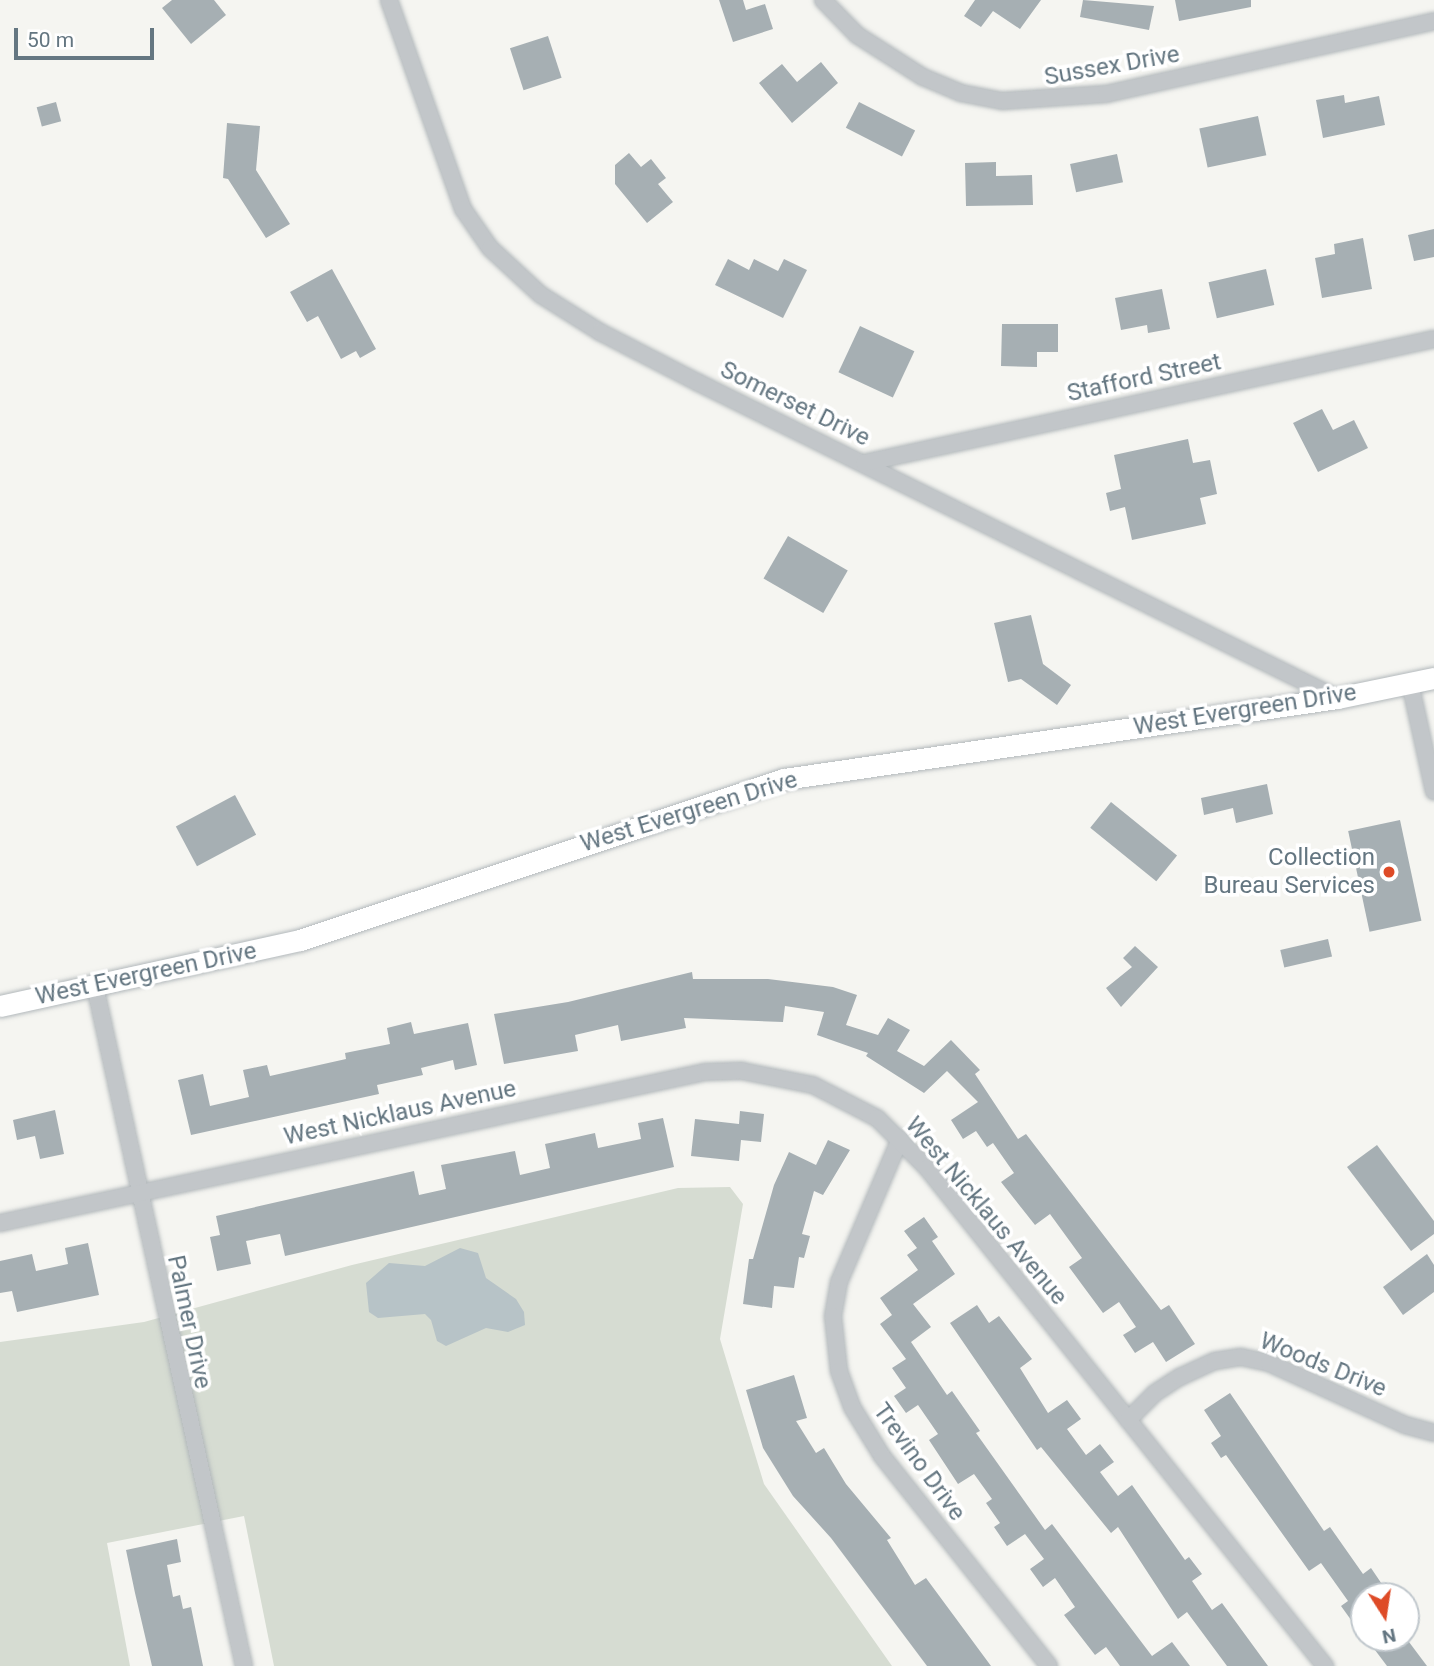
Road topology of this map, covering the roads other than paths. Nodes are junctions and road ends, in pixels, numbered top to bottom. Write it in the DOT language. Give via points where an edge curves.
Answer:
graph roads {
  1 [pos="388,0"];
  2 [pos="822,0"];
  3 [pos="1434,21"];
  4 [pos="1434,339"];
  5 [pos="864,463"];
  6 [pos="1434,678"];
  7 [pos="1410,683"];
  8 [pos="1337,698"];
  9 [pos="1434,791"];
  10 [pos="95,986"];
  11 [pos="0,1006"];
  12 [pos="900,1139"];
  13 [pos="138,1194"];
  14 [pos="0,1223"];
  15 [pos="1128,1420"];
  16 [pos="1434,1433"];
  17 [pos="244,1666"];
  18 [pos="1049,1666"];
  19 [pos="1325,1666"];
  1 -- 5 [label="street, Somerset Drive" via="463,209 506,265 541,295 600,332"];
  2 -- 3 [label="street, Sussex Drive" via="857,35 923,77 961,93 1002,101 1086,98"];
  4 -- 5 [label="street, Stafford Street"];
  5 -- 8 [label="street, Somerset Drive"];
  6 -- 7 [label="street, West Evergreen Drive"];
  7 -- 8 [label="street, West Evergreen Drive"];
  7 -- 9 [label="street"];
  8 -- 10 [label="street, West Evergreen Drive" via="785,779 300,940"];
  10 -- 11 [label="street, West Evergreen Drive"];
  10 -- 13 [label="street, Palmer Drive"];
  12 -- 13 [label="street, West Nicklaus Avenue" via="846,1099 813,1085 766,1074 705,1072"];
  12 -- 15 [label="street, West Nicklaus Avenue"];
  12 -- 18 [label="street, Trevino Drive" via="839,1282 834,1316 839,1371 852,1406 882,1456"];
  13 -- 14 [label="street, West Nicklaus Avenue"];
  13 -- 17 [label="street, Palmer Drive"];
  15 -- 16 [label="street, Woods Drive" via="1155,1393 1180,1377 1215,1361 1241,1357 1269,1363 1405,1425"];
  15 -- 19 [label="street, West Nicklaus Avenue"];
}
